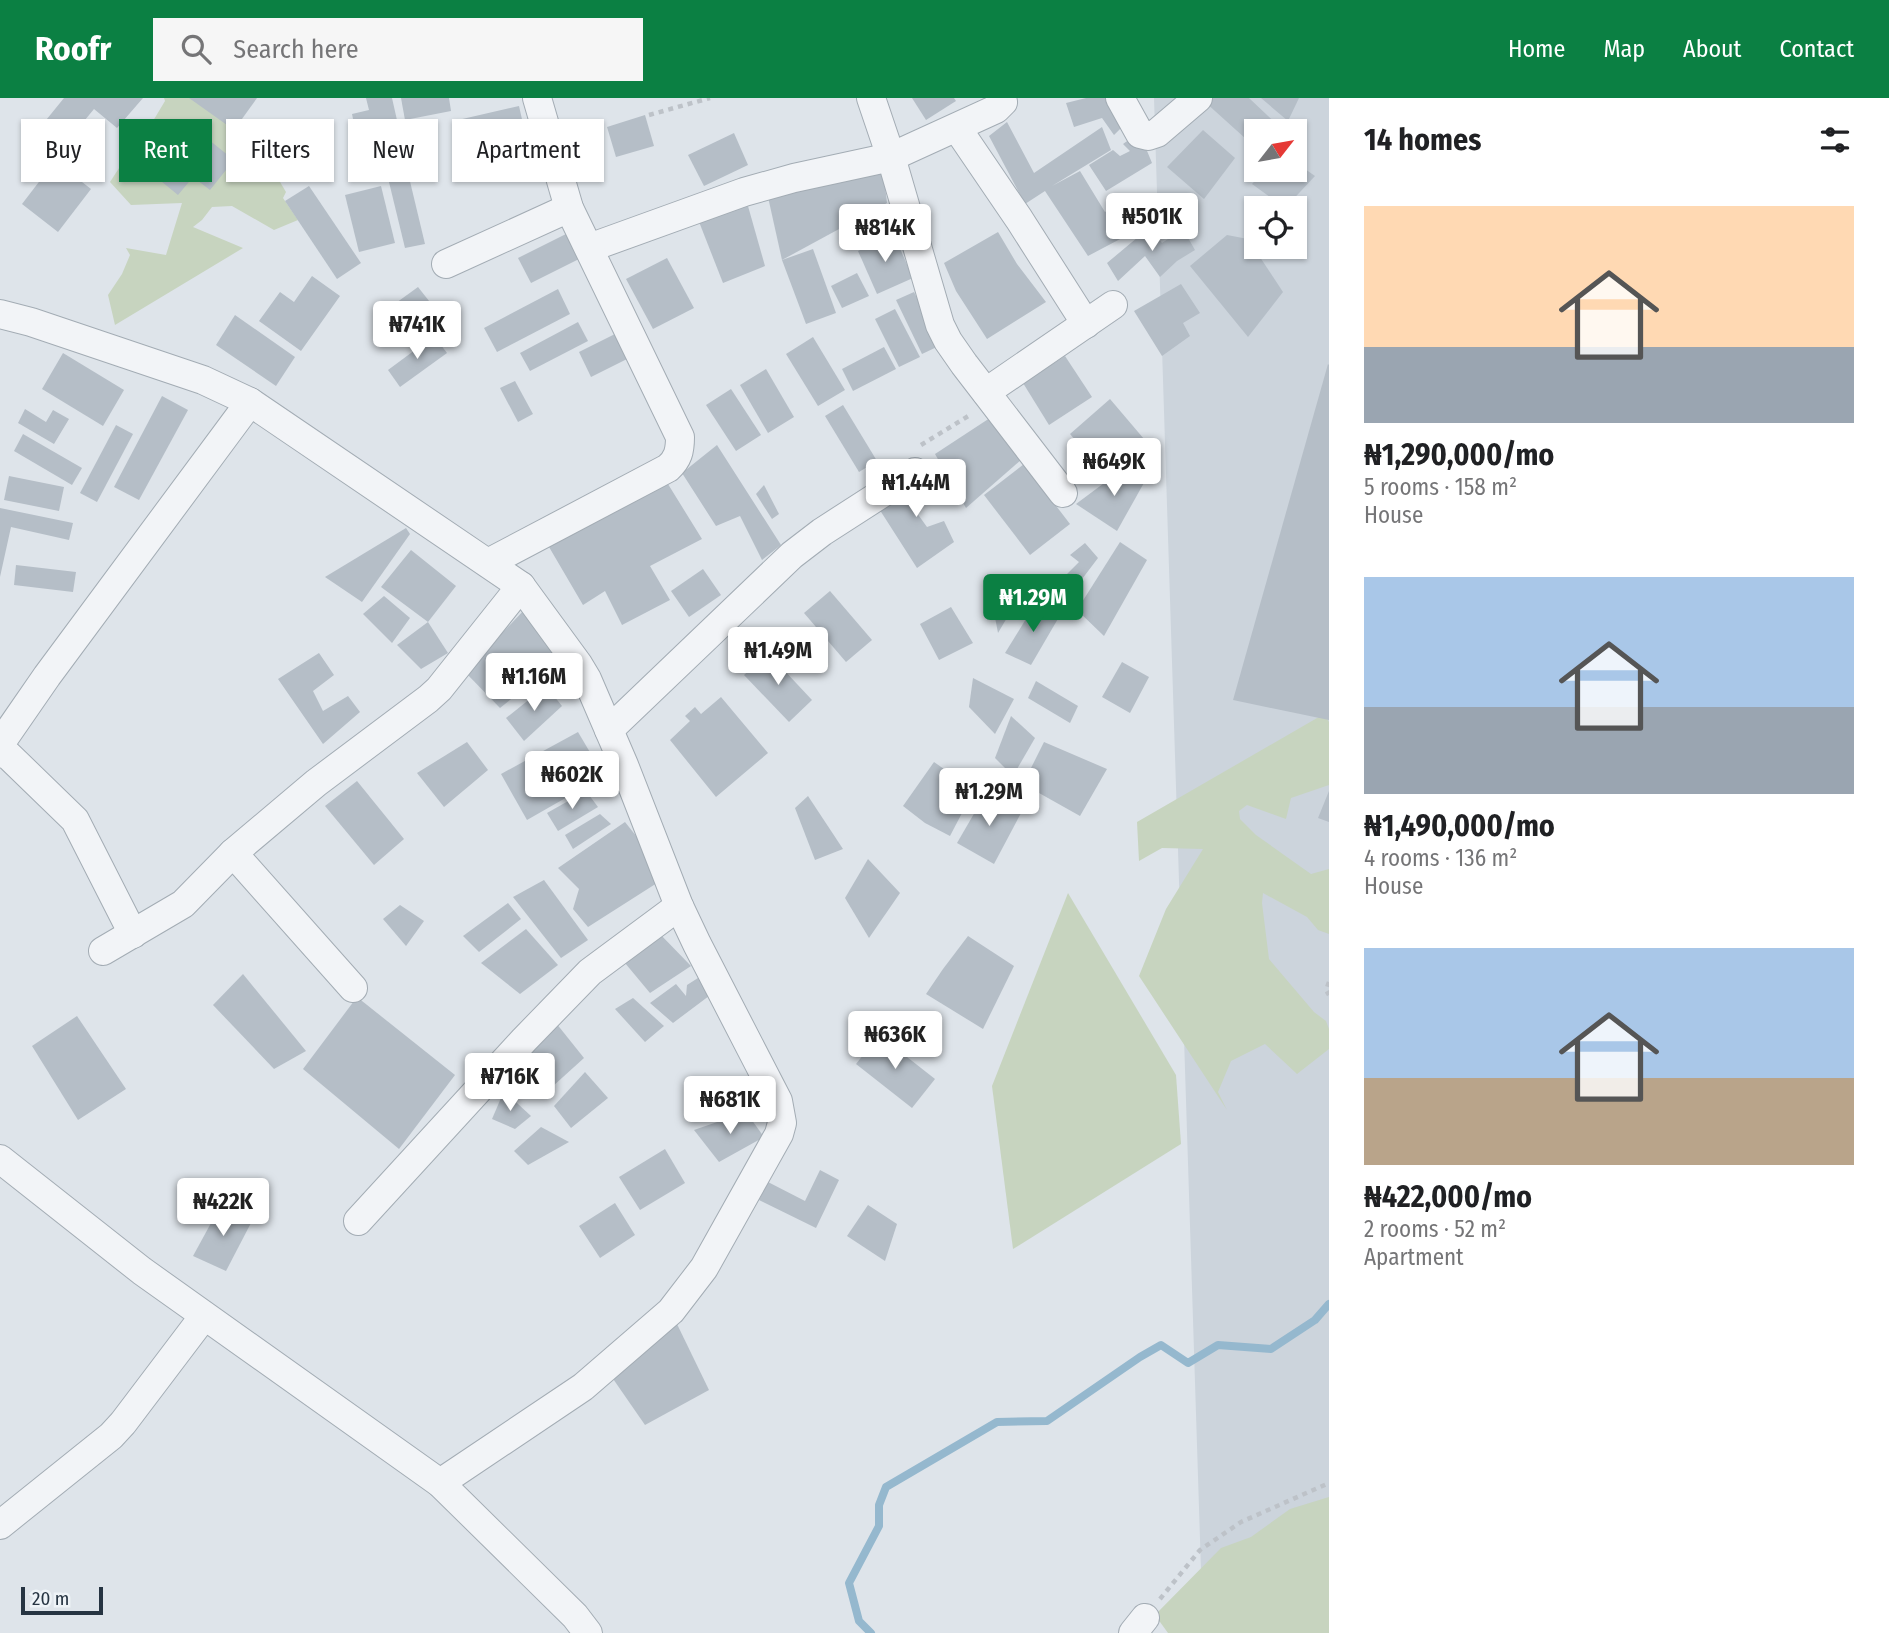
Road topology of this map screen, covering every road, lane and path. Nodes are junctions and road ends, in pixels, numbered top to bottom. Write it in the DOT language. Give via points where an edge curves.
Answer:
graph roads {
  1 [pos="537,98"];
  2 [pos="710,98"];
  3 [pos="871,98"];
  4 [pos="1002,98"];
  5 [pos="1120,98"];
  6 [pos="1198,98"];
  7 [pos="649,115"];
  8 [pos="957,128"];
  9 [pos="891,157"];
  10 [pos="569,208"];
  11 [pos="589,248"];
  12 [pos="446,264"];
  13 [pos="1113,305"];
  14 [pos="0,314"];
  15 [pos="1086,324"];
  16 [pos="250,402"];
  17 [pos="981,402"];
  18 [pos="917,459"];
  19 [pos="1063,493"];
  20 [pos="488,563"];
  21 [pos="521,586"];
  22 [pos="609,730"];
  23 [pos="0,744"];
  24 [pos="0,752"];
  25 [pos="233,853"];
  26 [pos="679,906"];
  27 [pos="134,934"];
  28 [pos="103,951"];
  29 [pos="1329,982"];
  30 [pos="353,988"];
  31 [pos="1329,995"];
  32 [pos="0,1159"];
  33 [pos="358,1221"];
  34 [pos="204,1316"];
  35 [pos="440,1483"];
  36 [pos="1329,1483"];
  37 [pos="0,1525"];
  38 [pos="1143,1619"];
  39 [pos="588,1633"];
  1 -- 10 [label="street"];
  2 -- 7 [label="path"];
  3 -- 9 [label="street"];
  4 -- 8 [label="street" via="996,109"];
  5 -- 6 [label="street" via="1140,134 1148,136"];
  8 -- 9 [label="street"];
  8 -- 15 [label="street"];
  9 -- 11 [label="street" via="744,192"];
  9 -- 17 [label="street" via="940,326"];
  10 -- 11 [label="street"];
  10 -- 12 [label="street"];
  11 -- 20 [label="street" via="680,437 680,449 668,468"];
  13 -- 15 [label="street"];
  14 -- 16 [label="street" via="203,380"];
  15 -- 17 [label="street"];
  16 -- 20 [label="street"];
  16 -- 23 [label="street"];
  17 -- 18 [label="path"];
  17 -- 19 [label="street"];
  18 -- 22 [label="street" via="792,555"];
  20 -- 21 [label="street"];
  21 -- 22 [label="street" via="578,664"];
  21 -- 25 [label="street" via="433,694"];
  22 -- 26 [label="street"];
  24 -- 27 [label="street" via="75,820"];
  25 -- 27 [label="street" via="183,904"];
  25 -- 30 [label="street"];
  26 -- 33 [label="street" via="590,972"];
  26 -- 35 [label="street" via="778,1101 779,1134 704,1268 671,1311 583,1387"];
  27 -- 28 [label="street"];
  29 -- 31 [label="path"];
  32 -- 34 [label="street"];
  34 -- 35 [label="street"];
  34 -- 37 [label="street" via="111,1436"];
  35 -- 39 [label="street"];
  36 -- 38 [label="path" via="1241,1522 1200,1550"];
}
